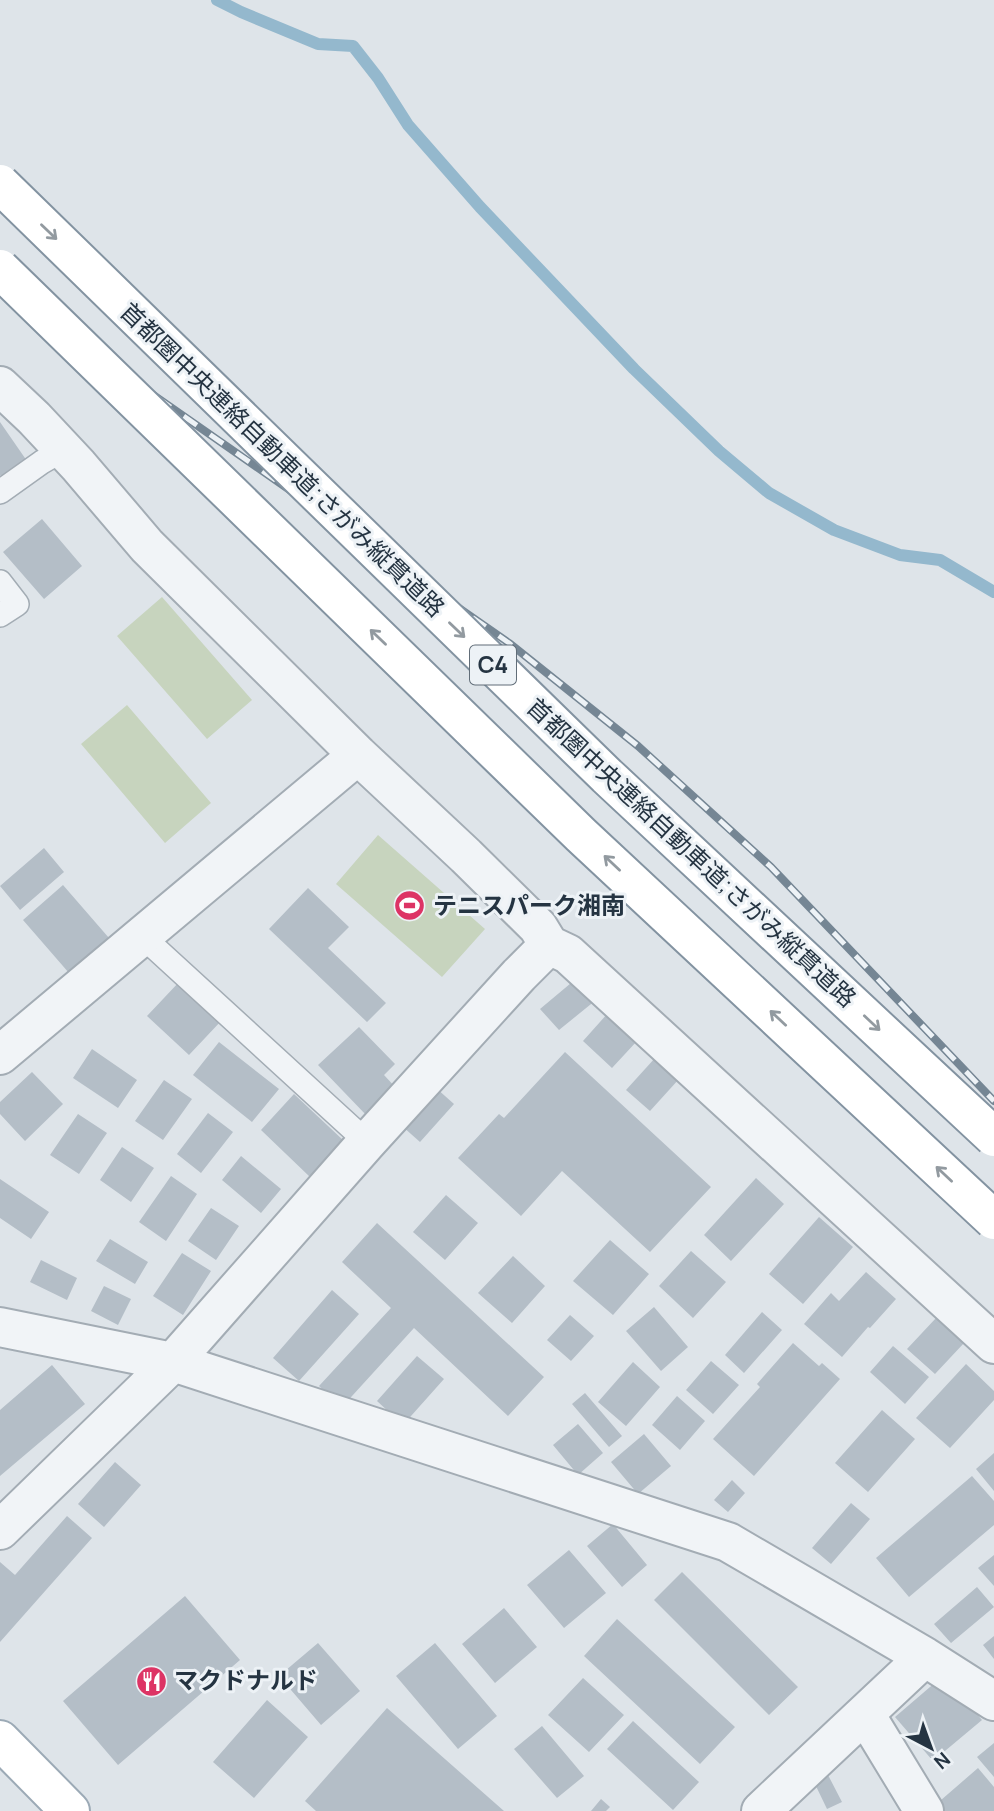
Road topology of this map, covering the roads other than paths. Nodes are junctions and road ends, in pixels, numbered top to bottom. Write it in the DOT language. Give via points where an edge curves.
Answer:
graph roads {
  1 [pos="0,184"];
  2 [pos="0,269"];
  3 [pos="0,386"];
  4 [pos="63,450"];
  5 [pos="0,492"];
  6 [pos="0,582"];
  7 [pos="0,615"];
  8 [pos="358,755"];
  9 [pos="142,936"];
  10 [pos="549,945"];
  11 [pos="0,1055"];
  12 [pos="994,1136"];
  13 [pos="367,1142"];
  14 [pos="994,1220"];
  15 [pos="0,1327"];
  16 [pos="994,1344"];
  17 [pos="173,1362"];
  18 [pos="0,1530"];
  19 [pos="925,1657"];
  20 [pos="994,1701"];
  21 [pos="865,1714"];
  22 [pos="0,1740"];
  23 [pos="69,1811"];
  24 [pos="761,1811"];
  25 [pos="923,1811"];
  1 -- 12 [label="main road, 首都圏中央連絡自動車道;さがみ縦貫道路 / C4, one-way, bridge" via="607,776"];
  14 -- 2 [label="main road, C4, one-way, bridge" via="582,835"];
  3 -- 4 [label="street"];
  4 -- 5 [label="lane"];
  4 -- 8 [label="street" via="147,546"];
  6 -- 7 [label="lane" via="16,604"];
  8 -- 9 [label="street"];
  8 -- 10 [label="street" via="538,927"];
  9 -- 11 [label="street"];
  9 -- 13 [label="lane"];
  10 -- 13 [label="street"];
  10 -- 16 [label="street" via="568,954"];
  13 -- 17 [label="street"];
  15 -- 17 [label="street"];
  17 -- 18 [label="street"];
  17 -- 19 [label="street" via="727,1542"];
  19 -- 20 [label="street"];
  19 -- 21 [label="street"];
  21 -- 24 [label="street"];
  21 -- 25 [label="street"];
  22 -- 23 [label="main road"];
}
